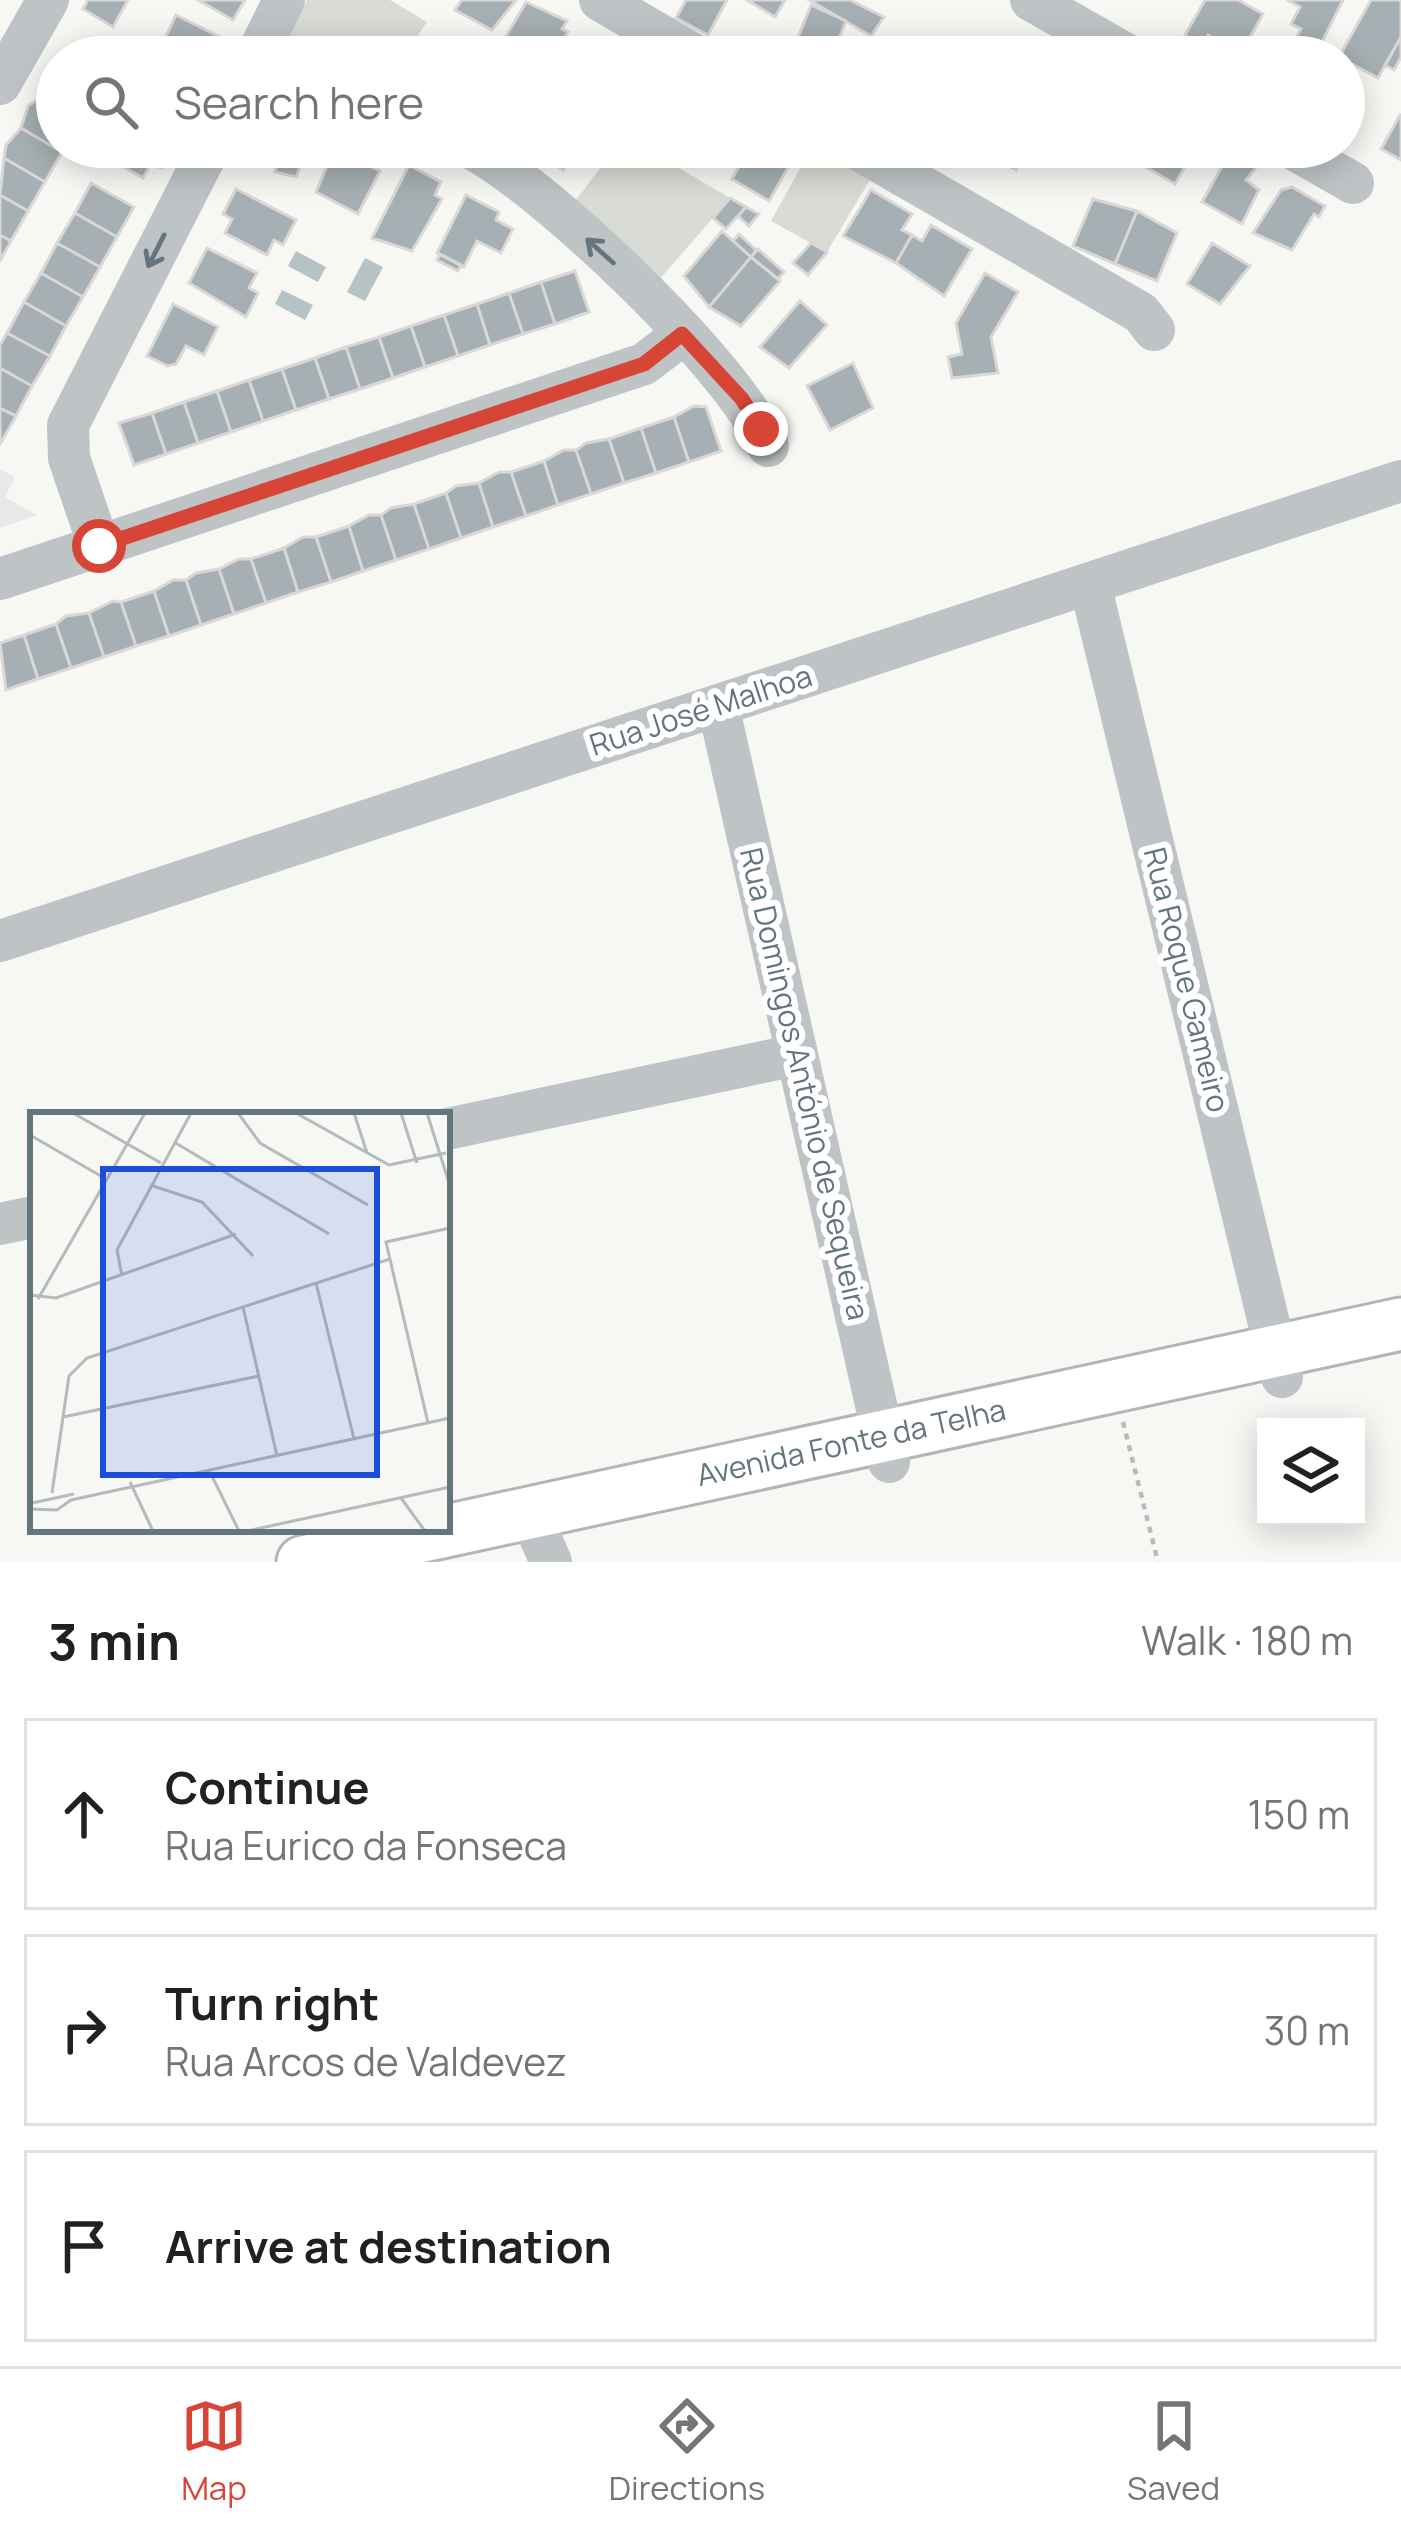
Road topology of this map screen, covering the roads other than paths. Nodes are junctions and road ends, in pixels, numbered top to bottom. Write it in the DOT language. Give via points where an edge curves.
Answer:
graph roads {
  1 [pos="48,0"];
  2 [pos="284,0"];
  3 [pos="600,0"];
  4 [pos="1031,0"];
  5 [pos="266,36"];
  6 [pos="662,36"];
  7 [pos="1094,36"];
  8 [pos="6,59"];
  9 [pos="199,168"];
  10 [pos="500,168"];
  11 [pos="890,168"];
  12 [pos="1327,168"];
  13 [pos="1352,182"];
  14 [pos="1154,330"];
  15 [pos="682,334"];
  16 [pos="768,446"];
  17 [pos="1401,481"];
  18 [pos="99,546"];
  19 [pos="0,579"];
  20 [pos="1090,584"];
  21 [pos="718,705"];
  22 [pos="0,940"];
  23 [pos="796,1055"];
  24 [pos="450,1128"];
  25 [pos="30,1218"];
  26 [pos="0,1224"];
  27 [pos="1401,1324"];
  28 [pos="1401,1351"];
  29 [pos="1280,1364"];
  30 [pos="887,1449"];
  31 [pos="545,1550"];
  32 [pos="303,1562"];
  33 [pos="426,1562"];
  1 -- 8 [label="street"];
  2 -- 5 [label="street"];
  3 -- 6 [label="street"];
  4 -- 7 [label="street"];
  9 -- 18 [label="street, one-way" via="68,425 69,458"];
  15 -- 10 [label="street, one-way" via="628,276"];
  11 -- 14 [label="street" via="1141,313"];
  12 -- 13 [label="street"];
  15 -- 16 [label="street" via="753,412"];
  15 -- 18 [label="street" via="644,364"];
  17 -- 20 [label="street, Rua José Malhoa"];
  18 -- 19 [label="street"];
  20 -- 21 [label="street, Rua José Malhoa"];
  20 -- 29 [label="street, Rua Roque Gameiro"];
  21 -- 22 [label="street, Rua José Malhoa"];
  21 -- 23 [label="street, Rua Domingos António de Sequeira"];
  23 -- 24 [label="street"];
  23 -- 30 [label="street, Rua Domingos António de Sequeira"];
  25 -- 26 [label="street"];
  27 -- 29 [label="main road, Avenida Fonte da Telha"];
  28 -- 29 [label="main road, Avenida Fonte da Telha"];
  29 -- 30 [label="main road, Avenida Fonte da Telha"];
  29 -- 30 [label="main road, Avenida Fonte da Telha" via="1121,1412"];
  30 -- 31 [label="main road, Avenida Fonte da Telha"];
  30 -- 32 [label="main road, Avenida Fonte da Telha"];
  31 -- 33 [label="main road, Avenida Fonte da Telha"];
}
